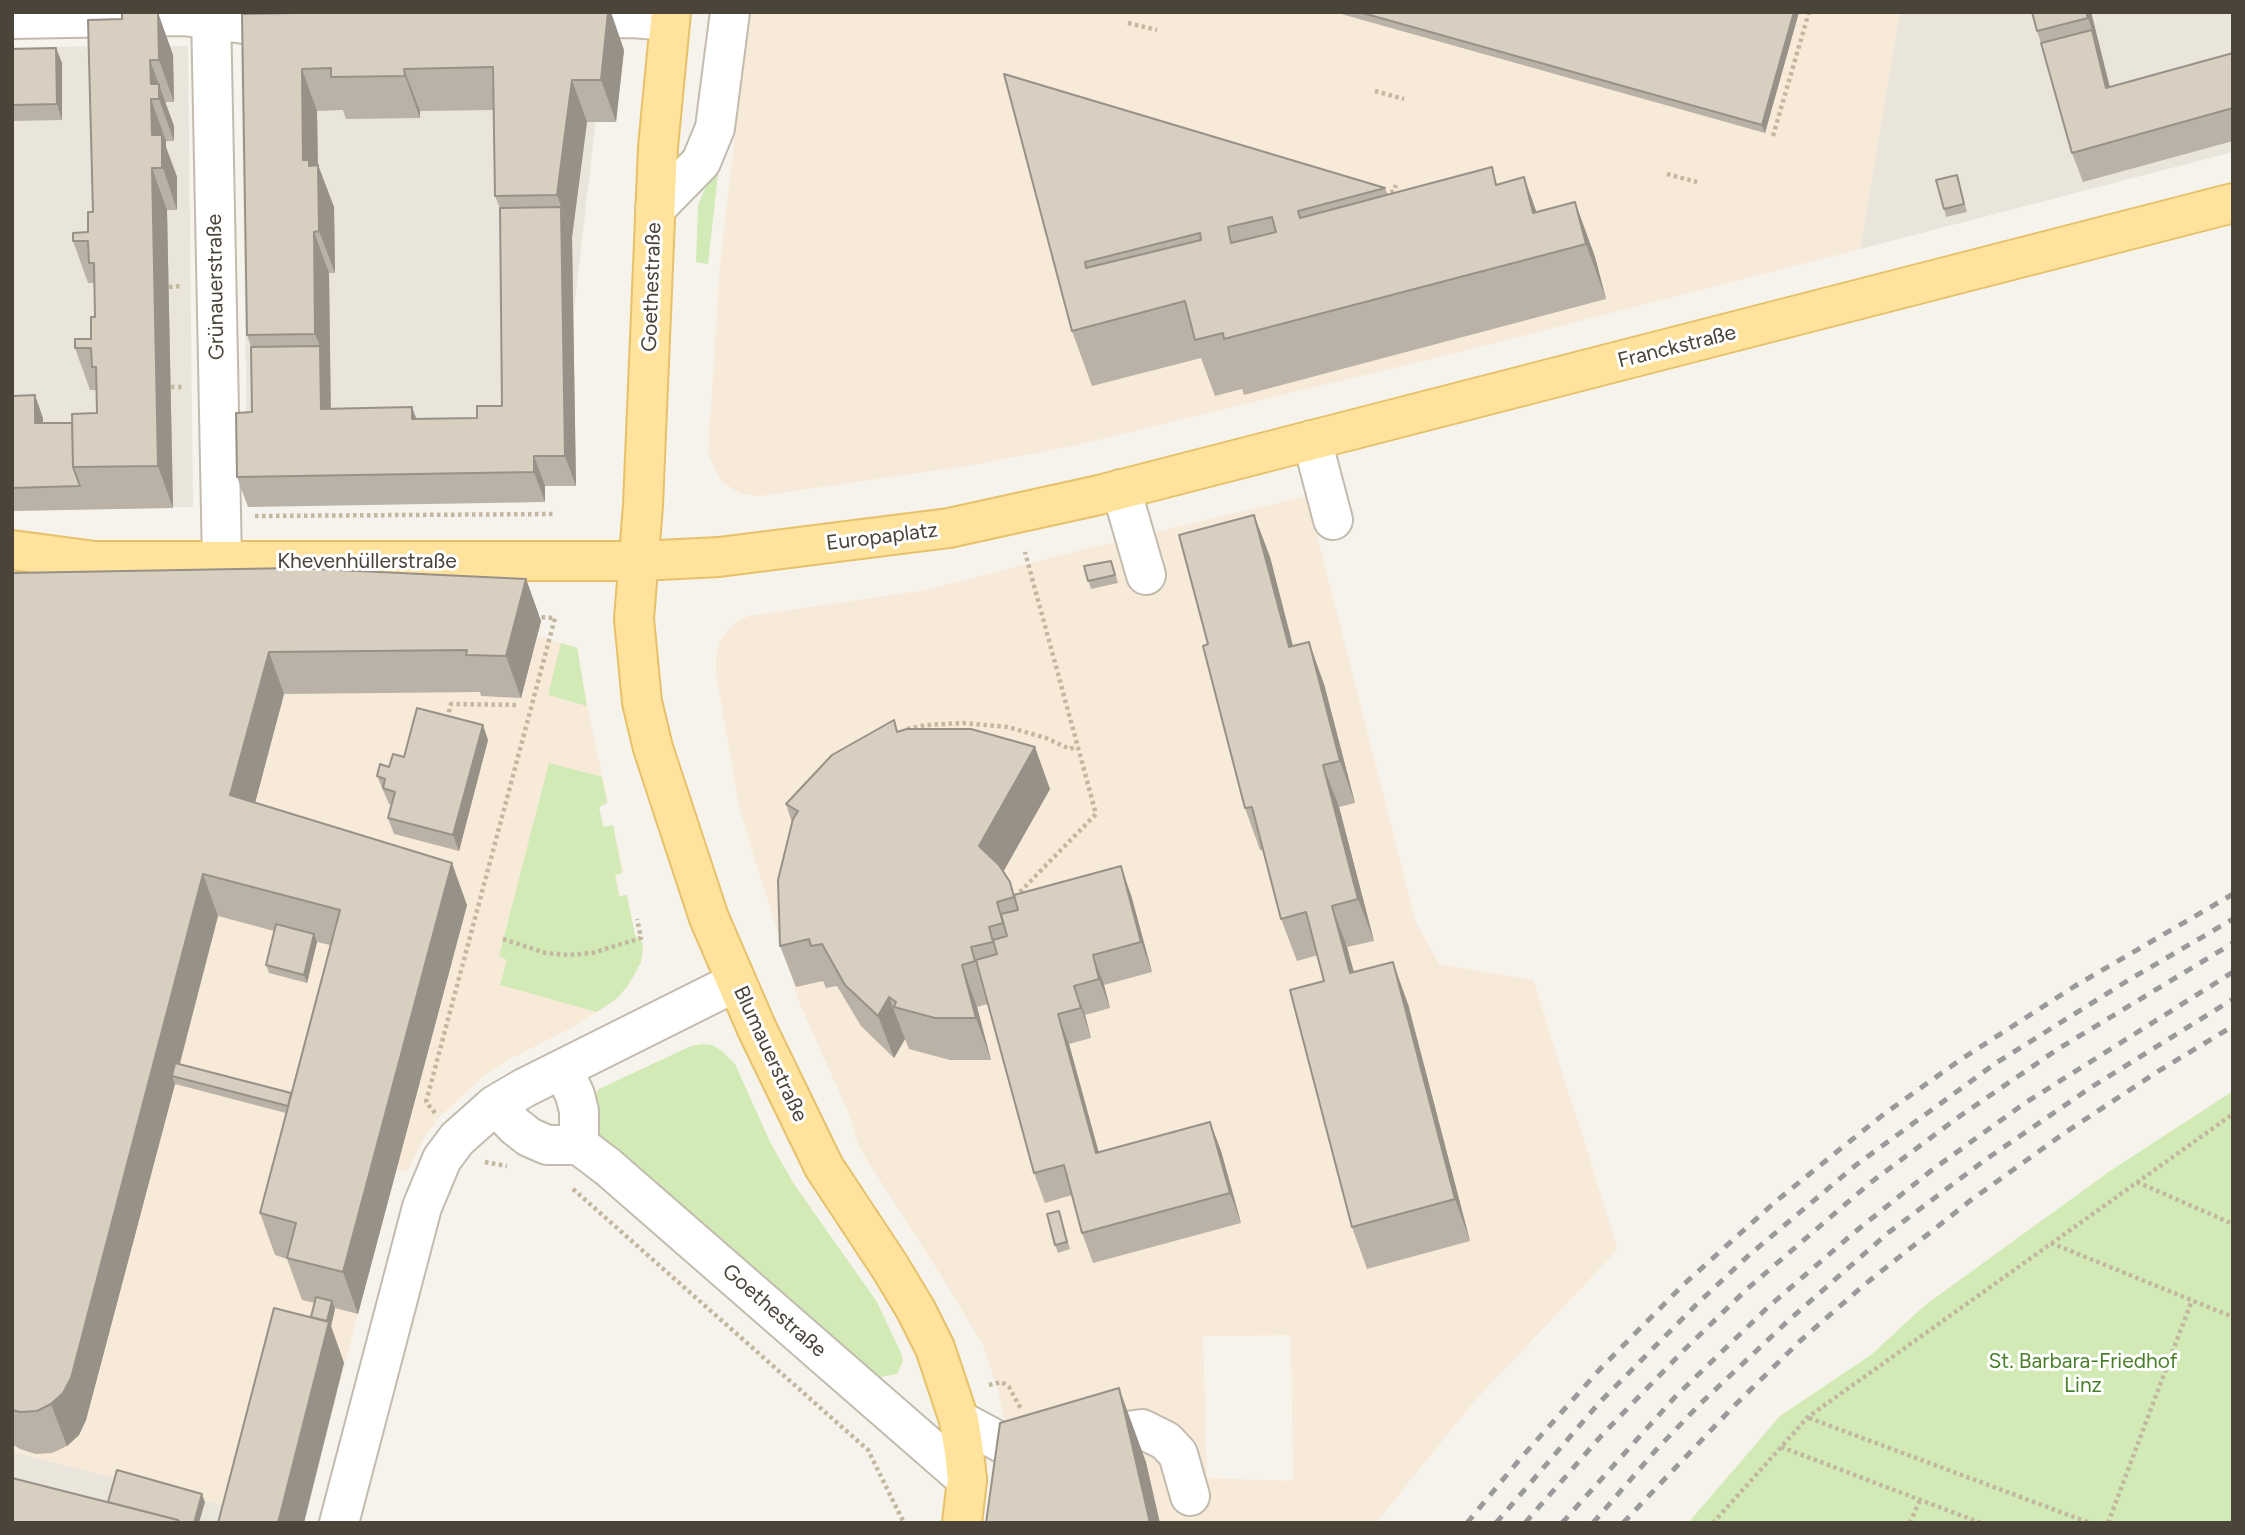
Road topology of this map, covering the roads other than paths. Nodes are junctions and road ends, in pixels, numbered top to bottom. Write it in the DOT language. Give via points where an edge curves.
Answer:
graph roads {
  1 [pos="730,12"];
  2 [pos="211,16"];
  3 [pos="671,17"];
  4 [pos="12,19"];
  5 [pos="570,19"];
  6 [pos="325,23"];
  7 [pos="2233,204"];
  8 [pos="655,209"];
  9 [pos="1312,440"];
  10 [pos="1121,489"];
  11 [pos="1332,520"];
  12 [pos="12,550"];
  13 [pos="95,561"];
  14 [pos="639,561"];
  15 [pos="222,562"];
  16 [pos="12,572"];
  17 [pos="1146,575"];
  18 [pos="736,982"];
  19 [pos="562,1069"];
  20 [pos="495,1105"];
  21 [pos="563,1145"];
  22 [pos="959,1420"];
  23 [pos="967,1480"];
  24 [pos="1190,1496"];
  25 [pos="339,1523"];
  26 [pos="962,1523"];
  1 -- 8 [label="street" via="715,128 701,162"];
  2 -- 4 [label="street"];
  2 -- 6 [label="street" via="244,24"];
  2 -- 15 [label="street, Grünauerstraße"];
  3 -- 5 [label="street"];
  3 -- 8 [label="main road, Goethestraße"];
  7 -- 9 [label="main road, Franckstraße"];
  8 -- 14 [label="main road, Goethestraße"];
  9 -- 10 [label="main road, Franckstraße"];
  9 -- 11 [label="street"];
  10 -- 14 [label="main road, Europaplatz" via="949,528 719,557"];
  10 -- 17 [label="street"];
  12 -- 13 [label="main road, Khevenhüllerstraße"];
  13 -- 15 [label="main road, Khevenhüllerstraße"];
  13 -- 16 [label="main road, Khevenhüllerstraße"];
  14 -- 15 [label="main road, Khevenhüllerstraße"];
  14 -- 18 [label="main road, Blumauerstraße" via="634,619 642,702 709,918"];
  18 -- 19 [label="street"];
  18 -- 22 [label="main road, Blumauerstraße" via="824,1167 916,1310 940,1361"];
  19 -- 20 [label="street"];
  19 -- 21 [label="street" via="579,1111"];
  20 -- 21 [label="street, Goethestraße" via="530,1137"];
  20 -- 25 [label="street" via="442,1159 422,1207"];
  21 -- 23 [label="street, Goethestraße" via="608,1167"];
  22 -- 23 [label="main road, Blumauerstraße"];
  22 -- 24 [label="street" via="1002,1443 1142,1429 1166,1441 1178,1454"];
  23 -- 26 [label="main road, Blumauerstraße"];
}
